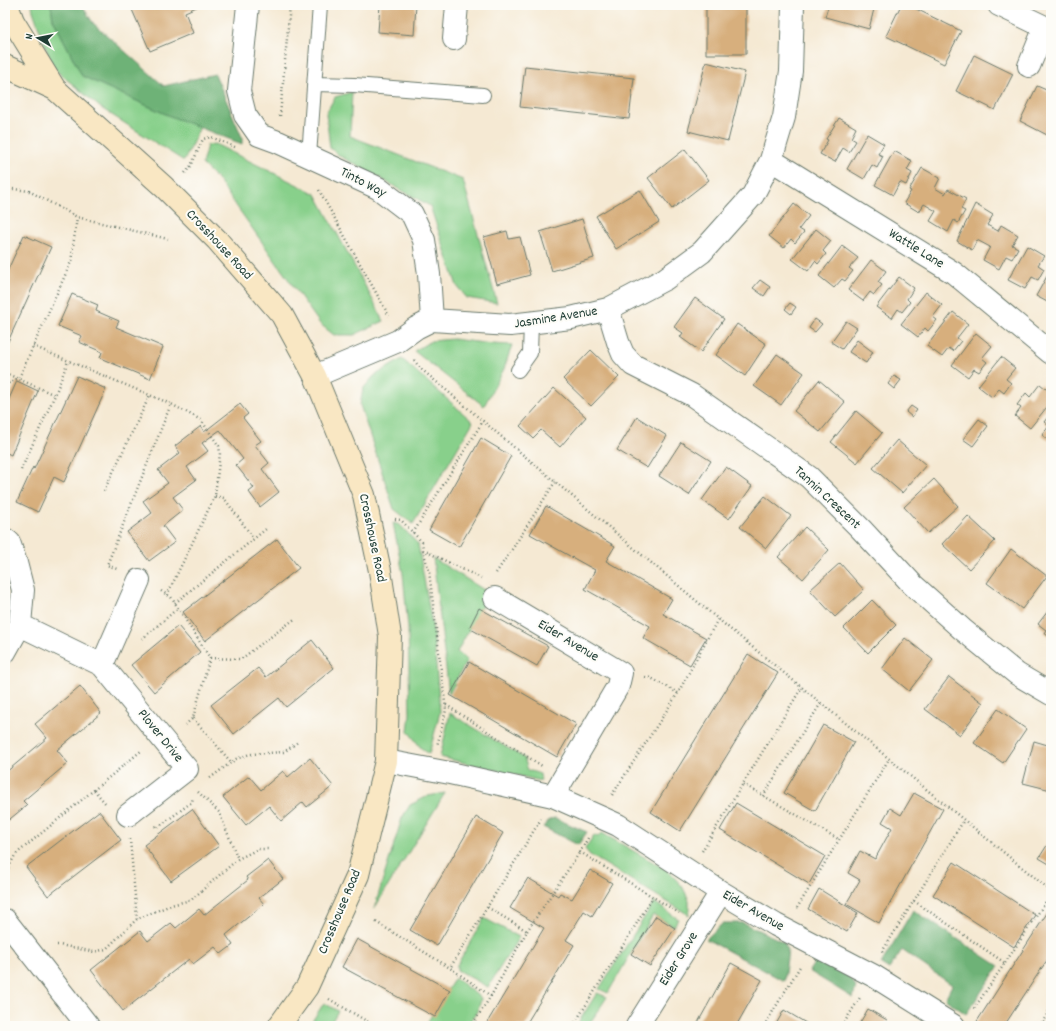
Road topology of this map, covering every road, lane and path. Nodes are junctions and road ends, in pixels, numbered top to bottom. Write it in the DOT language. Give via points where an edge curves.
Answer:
graph roads {
  1 [pos="8,5"];
  2 [pos="248,5"];
  3 [pos="290,5"];
  4 [pos="320,5"];
  5 [pos="457,5"];
  6 [pos="793,5"];
  7 [pos="999,5"];
  8 [pos="1048,28"];
  9 [pos="454,39"];
  10 [pos="5,66"];
  11 [pos="1029,66"];
  12 [pos="314,84"];
  13 [pos="55,89"];
  14 [pos="483,96"];
  15 [pos="278,142"];
  16 [pos="238,149"];
  17 [pos="309,156"];
  18 [pos="771,160"];
  19 [pos="313,187"];
  20 [pos="5,188"];
  21 [pos="169,192"];
  22 [pos="77,217"];
  23 [pos="168,239"];
  24 [pos="608,309"];
  25 [pos="432,320"];
  26 [pos="531,323"];
  27 [pos="398,342"];
  28 [pos="32,346"];
  29 [pos="1051,353"];
  30 [pos="68,361"];
  31 [pos="518,370"];
  32 [pos="5,373"];
  33 [pos="315,376"];
  34 [pos="19,378"];
  35 [pos="5,385"];
  36 [pos="55,395"];
  37 [pos="150,395"];
  38 [pos="171,404"];
  39 [pos="483,421"];
  40 [pos="21,470"];
  41 [pos="555,482"];
  42 [pos="104,491"];
  43 [pos="215,496"];
  44 [pos="370,522"];
  45 [pos="266,529"];
  46 [pos="414,533"];
  47 [pos="5,539"];
  48 [pos="254,539"];
  49 [pos="423,550"];
  50 [pos="139,580"];
  51 [pos="492,590"];
  52 [pos="167,595"];
  53 [pos="175,603"];
  54 [pos="296,618"];
  55 [pos="718,619"];
  56 [pos="20,625"];
  57 [pos="5,652"];
  58 [pos="210,658"];
  59 [pos="102,665"];
  60 [pos="621,673"];
  61 [pos="802,687"];
  62 [pos="678,693"];
  63 [pos="1051,694"];
  64 [pos="821,703"];
  65 [pos="446,705"];
  66 [pos="193,718"];
  67 [pos="162,739"];
  68 [pos="298,742"];
  69 [pos="890,759"];
  70 [pos="386,761"];
  71 [pos="231,762"];
  72 [pos="431,769"];
  73 [pos="184,771"];
  74 [pos="743,784"];
  75 [pos="196,788"];
  76 [pos="557,790"];
  77 [pos="763,796"];
  78 [pos="134,810"];
  79 [pos="599,816"];
  80 [pos="964,820"];
  81 [pos="840,840"];
  82 [pos="270,849"];
  83 [pos="580,852"];
  84 [pos="238,859"];
  85 [pos="689,872"];
  86 [pos="5,875"];
  87 [pos="721,892"];
  88 [pos="1051,892"];
  89 [pos="653,897"];
  90 [pos="914,901"];
  91 [pos="486,907"];
  92 [pos="136,919"];
  93 [pos="5,920"];
  94 [pos="376,922"];
  95 [pos="700,926"];
  96 [pos="784,929"];
  97 [pos="527,931"];
  98 [pos="813,944"];
  99 [pos="28,950"];
  100 [pos="1005,963"];
  101 [pos="450,968"];
  102 [pos="871,975"];
  103 [pos="307,987"];
  104 [pos="491,996"];
  105 [pos="1051,1008"];
  106 [pos="962,1020"];
  107 [pos="1043,1022"];
  108 [pos="88,1026"];
  109 [pos="279,1026"];
  110 [pos="375,1026"];
  111 [pos="470,1026"];
  112 [pos="573,1026"];
  113 [pos="637,1026"];
  114 [pos="764,1026"];
  115 [pos="842,1026"];
  116 [pos="1040,1026"];
  117 [pos="1050,1026"];
  1 -- 13 [label="street, Crosshouse Road" via="13,21"];
  2 -- 15 [label="street, Tinto Way" via="239,91 245,115 259,134"];
  3 -- 15 [label="path"];
  4 -- 12 [label="lane"];
  5 -- 9 [label="street"];
  6 -- 18 [label="street, Jasmine Avenue" via="791,71 784,117"];
  7 -- 8 [label="street"];
  8 -- 11 [label="street"];
  10 -- 13 [label="street, Crosshouse Road"];
  12 -- 14 [label="lane"];
  12 -- 17 [label="lane"];
  13 -- 21 [label="street, Crosshouse Road"];
  15 -- 17 [label="street, Tinto Way"];
  16 -- 21 [label="path" via="211,137 203,139 191,166"];
  17 -- 25 [label="street, Tinto Way" via="378,188 412,214 424,240"];
  18 -- 24 [label="street, Jasmine Avenue" via="753,194 702,252 665,279"];
  18 -- 29 [label="street, Wattle Lane" via="954,273"];
  19 -- 27 [label="path" via="320,190 387,311"];
  20 -- 22 [label="path" via="29,191"];
  21 -- 33 [label="street, Crosshouse Road" via="217,240 282,315"];
  22 -- 23 [label="path"];
  22 -- 28 [label="path" via="71,262"];
  24 -- 26 [label="street, Jasmine Avenue" via="571,318"];
  24 -- 63 [label="street, Tannin Crescent" via="618,342 633,365 692,395 809,477 913,585 962,629 1018,674"];
  25 -- 26 [label="street, Jasmine Avenue" via="510,325"];
  25 -- 27 [label="street"];
  26 -- 31 [label="lane" via="530,353"];
  27 -- 33 [label="street"];
  27 -- 39 [label="path" via="420,368"];
  28 -- 30 [label="path"];
  28 -- 34 [label="path"];
  30 -- 36 [label="path"];
  30 -- 37 [label="path"];
  32 -- 34 [label="path"];
  33 -- 44 [label="street, Crosshouse Road" via="364,495"];
  34 -- 35 [label="path"];
  34 -- 36 [label="path"];
  36 -- 40 [label="path"];
  37 -- 38 [label="path"];
  37 -- 42 [label="path"];
  38 -- 43 [label="path" via="201,420 219,446"];
  38 -- 50 [label="path" via="107,565"];
  39 -- 41 [label="path"];
  39 -- 46 [label="path"];
  41 -- 51 [label="path" via="511,551"];
  41 -- 55 [label="path"];
  43 -- 48 [label="path" via="224,498"];
  43 -- 52 [label="path"];
  44 -- 46 [label="path" via="401,520"];
  44 -- 70 [label="street, Crosshouse Road" via="390,636"];
  45 -- 48 [label="path"];
  46 -- 49 [label="path" via="422,542"];
  47 -- 56 [label="street" via="9,542 23,590"];
  48 -- 53 [label="path"];
  49 -- 51 [label="path"];
  49 -- 65 [label="path" via="429,571"];
  50 -- 52 [label="path"];
  50 -- 59 [label="street"];
  51 -- 60 [label="street, Eider Avenue"];
  52 -- 53 [label="path"];
  53 -- 58 [label="path"];
  54 -- 58 [label="path" via="241,659"];
  55 -- 61 [label="path"];
  55 -- 62 [label="path"];
  56 -- 57 [label="street"];
  56 -- 59 [label="street, Plover Drive"];
  58 -- 66 [label="path"];
  59 -- 67 [label="street, Plover Drive"];
  60 -- 62 [label="path" via="651,678"];
  60 -- 76 [label="street" via="618,686"];
  61 -- 64 [label="path"];
  61 -- 74 [label="path"];
  62 -- 79 [label="path"];
  64 -- 69 [label="path"];
  64 -- 77 [label="path"];
  65 -- 72 [label="path"];
  65 -- 76 [label="path" via="540,765"];
  66 -- 67 [label="path"];
  66 -- 71 [label="path"];
  67 -- 73 [label="street, Plover Drive" via="187,769"];
  67 -- 86 [label="path" via="15,855"];
  68 -- 71 [label="path" via="284,752 250,754"];
  69 -- 80 [label="path"];
  69 -- 81 [label="path"];
  70 -- 72 [label="street, Eider Avenue"];
  70 -- 103 [label="street, Crosshouse Road" via="358,875"];
  71 -- 75 [label="path"];
  72 -- 76 [label="street, Eider Avenue"];
  73 -- 75 [label="path"];
  73 -- 78 [label="street, Plover Drive"];
  74 -- 77 [label="path"];
  74 -- 85 [label="path"];
  75 -- 78 [label="path" via="192,802 157,828"];
  75 -- 84 [label="path" via="219,812"];
  76 -- 79 [label="street, Eider Avenue"];
  76 -- 91 [label="path"];
  77 -- 81 [label="path"];
  78 -- 92 [label="path"];
  79 -- 83 [label="path"];
  79 -- 85 [label="street, Eider Avenue" via="618,825"];
  80 -- 88 [label="path"];
  80 -- 90 [label="path"];
  81 -- 96 [label="path"];
  82 -- 84 [label="path" via="258,849"];
  83 -- 89 [label="path"];
  83 -- 97 [label="path"];
  84 -- 92 [label="path" via="192,900 171,905"];
  85 -- 87 [label="street, Eider Avenue"];
  87 -- 95 [label="street, Eider Grove"];
  87 -- 96 [label="street, Eider Avenue"];
  88 -- 100 [label="path"];
  89 -- 95 [label="path"];
  89 -- 112 [label="path"];
  90 -- 100 [label="path"];
  90 -- 102 [label="path"];
  91 -- 97 [label="path"];
  91 -- 101 [label="path"];
  92 -- 99 [label="path" via="106,949 94,952 60,945"];
  93 -- 99 [label="street"];
  94 -- 101 [label="path"];
  95 -- 113 [label="street, Eider Grove"];
  96 -- 98 [label="street, Eider Avenue"];
  97 -- 104 [label="path"];
  98 -- 102 [label="street, Eider Avenue"];
  98 -- 114 [label="path"];
  99 -- 108 [label="street"];
  100 -- 106 [label="path"];
  101 -- 104 [label="path"];
  102 -- 106 [label="street, Eider Avenue"];
  102 -- 115 [label="path"];
  103 -- 109 [label="street, Crosshouse Road"];
  103 -- 110 [label="path"];
  104 -- 111 [label="path"];
  105 -- 107 [label="path"];
  107 -- 116 [label="path"];
  107 -- 117 [label="path"];
}
